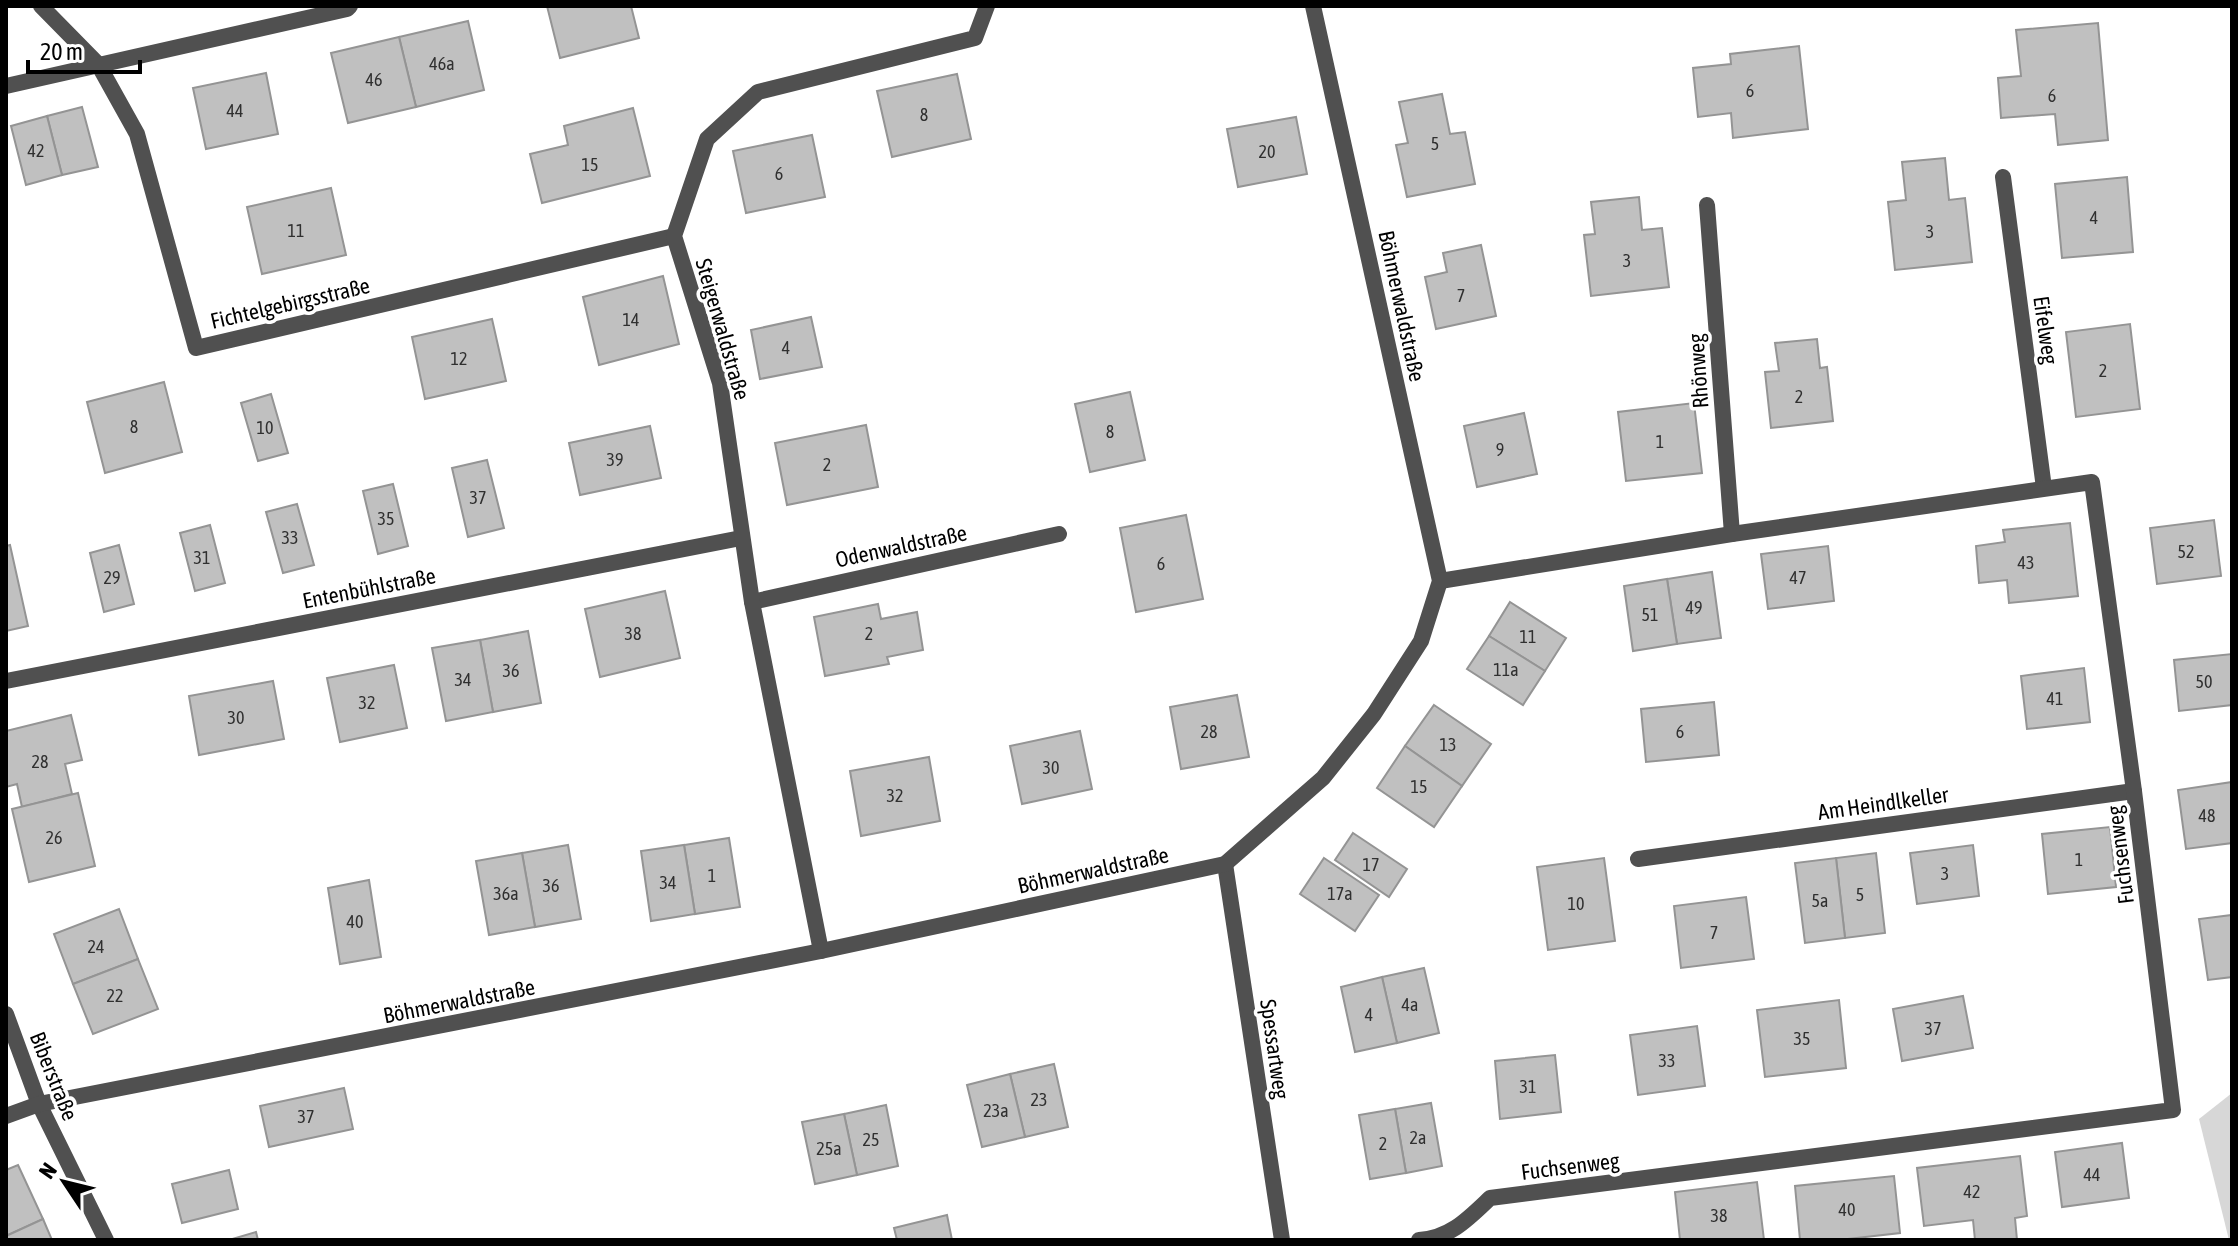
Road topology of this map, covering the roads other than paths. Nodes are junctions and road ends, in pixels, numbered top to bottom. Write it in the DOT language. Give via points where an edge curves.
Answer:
graph roads {
  1 [pos="41,6"];
  2 [pos="350,6"];
  3 [pos="987,6"];
  4 [pos="1313,6"];
  5 [pos="98,64"];
  6 [pos="6,86"];
  7 [pos="2003,177"];
  8 [pos="1707,205"];
  9 [pos="674,236"];
  10 [pos="2044,488"];
  11 [pos="1059,534"];
  12 [pos="1732,534"];
  13 [pos="741,538"];
  14 [pos="1440,581"];
  15 [pos="752,602"];
  16 [pos="6,681"];
  17 [pos="2134,791"];
  18 [pos="1638,859"];
  19 [pos="1225,864"];
  20 [pos="821,951"];
  21 [pos="6,1014"];
  22 [pos="39,1104"];
  23 [pos="6,1116"];
  24 [pos="1466,1232"];
  25 [pos="106,1240"];
  26 [pos="1282,1240"];
  27 [pos="1419,1240"];
  1 -- 5 [label="street, Fichtelgebirgsstraße"];
  2 -- 5 [label="street"];
  3 -- 9 [label="street, Steigerwaldstraße" via="975,38 758,92 707,139"];
  4 -- 14 [label="street, Böhmerwaldstraße"];
  5 -- 6 [label="street"];
  5 -- 9 [label="street, Fichtelgebirgsstraße" via="137,134 196,348"];
  7 -- 10 [label="street, Eifelweg"];
  8 -- 12 [label="street, Rhönweg"];
  9 -- 13 [label="street, Steigerwaldstraße" via="720,383"];
  10 -- 12 [label="street, Fuchsenweg"];
  10 -- 17 [label="street, Fuchsenweg" via="2092,482"];
  11 -- 15 [label="street, Odenwaldstraße"];
  12 -- 14 [label="street, Fuchsenweg"];
  13 -- 15 [label="street, Steigerwaldstraße"];
  13 -- 16 [label="street, Entenbühlstraße"];
  14 -- 19 [label="street, Böhmerwaldstraße" via="1421,641 1374,714 1323,778"];
  15 -- 20 [label="street, Steigerwaldstraße"];
  17 -- 18 [label="street, Am Heindlkeller"];
  17 -- 24 [label="street, Fuchsenweg" via="2173,1110 1490,1198"];
  19 -- 20 [label="street, Böhmerwaldstraße"];
  19 -- 26 [label="street, Spessartweg"];
  20 -- 22 [label="street, Böhmerwaldstraße"];
  21 -- 22 [label="street, Biberstraße"];
  22 -- 23 [label="street, Böhmerwaldstraße"];
  22 -- 25 [label="street, Biberstraße"];
  24 -- 27 [label="street, Fuchsenweg"];
}
